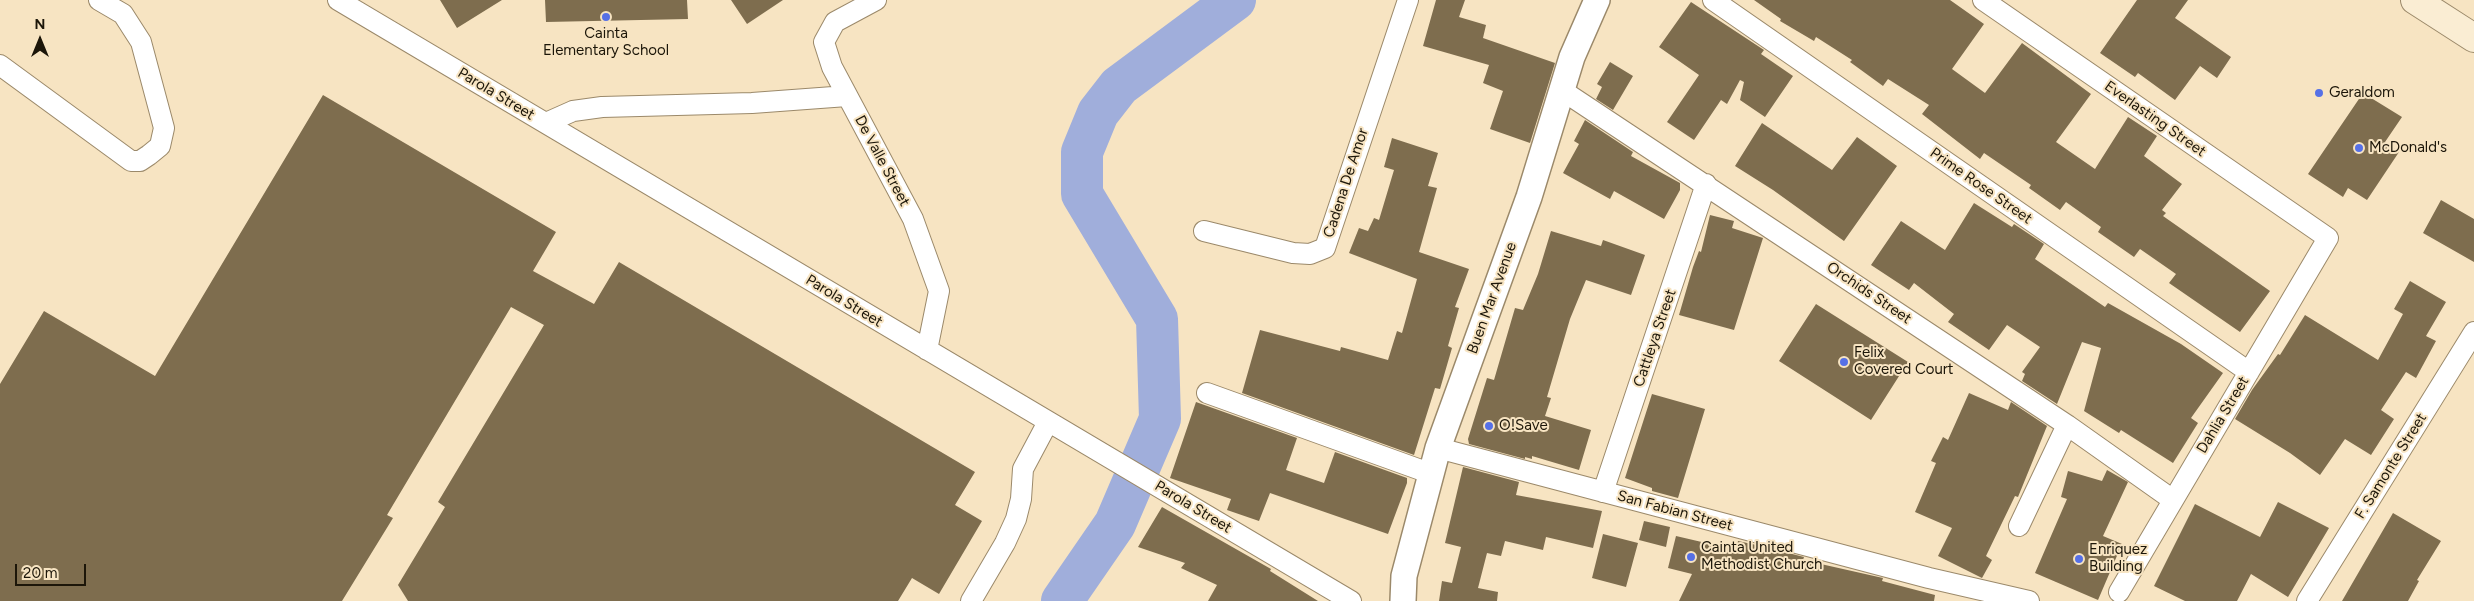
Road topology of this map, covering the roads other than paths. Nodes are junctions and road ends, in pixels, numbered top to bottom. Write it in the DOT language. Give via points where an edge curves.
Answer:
graph roads {
  1 [pos="99,0"];
  2 [pos="338,0"];
  3 [pos="876,0"];
  4 [pos="1408,0"];
  5 [pos="1596,0"];
  6 [pos="1712,0"];
  7 [pos="1983,0"];
  8 [pos="2415,0"];
  9 [pos="2474,38"];
  10 [pos="0,65"];
  11 [pos="1563,91"];
  12 [pos="847,96"];
  13 [pos="546,124"];
  14 [pos="1706,184"];
  15 [pos="1204,231"];
  16 [pos="2328,238"];
  17 [pos="2474,332"];
  18 [pos="927,350"];
  19 [pos="2249,372"];
  20 [pos="1207,393"];
  21 [pos="1048,422"];
  22 [pos="2067,425"];
  23 [pos="1438,448"];
  24 [pos="1432,474"];
  25 [pos="1603,492"];
  26 [pos="2173,500"];
  27 [pos="2018,526"];
  28 [pos="2119,592"];
  29 [pos="971,601"];
  30 [pos="1351,601"];
  31 [pos="1403,601"];
  32 [pos="2029,601"];
  33 [pos="2307,601"];
  1 -- 10 [label="street" via="123,14 141,42 164,128 160,146 140,161 131,161"];
  2 -- 13 [label="street, Parola Street"];
  3 -- 12 [label="street, De Valle Street" via="834,22 824,42"];
  4 -- 15 [label="street, Cadena De Amor" via="1325,248 1310,254 1293,253"];
  5 -- 11 [label="street, Buen Mar Avenue" via="1572,57"];
  6 -- 19 [label="street, Prime Rose Street"];
  7 -- 16 [label="street, Everlasting Street"];
  8 -- 9 [label="main road"];
  11 -- 14 [label="street, Orchids Street"];
  11 -- 23 [label="street, Buen Mar Avenue" via="1529,197"];
  12 -- 13 [label="street" via="752,103 602,106 572,111"];
  12 -- 18 [label="street, De Valle Street" via="913,219 939,291"];
  13 -- 18 [label="street, Parola Street"];
  14 -- 22 [label="street, Orchids Street"];
  14 -- 25 [label="street, Cattleya Street"];
  16 -- 19 [label="street, Dahlia Street"];
  17 -- 33 [label="street, F. Samonte Street"];
  18 -- 21 [label="street, Parola Street"];
  19 -- 26 [label="street, Dahlia Street"];
  20 -- 24 [label="street"];
  21 -- 29 [label="street" via="1023,469 1016,519"];
  21 -- 30 [label="street, Parola Street"];
  22 -- 26 [label="street, Orchids Street"];
  22 -- 27 [label="street"];
  23 -- 24 [label="street, Buen Mar Avenue"];
  23 -- 25 [label="street, San Fabian Street"];
  24 -- 31 [label="street, Buen Mar Avenue" via="1404,576"];
  25 -- 32 [label="street, San Fabian Street" via="1929,578"];
  26 -- 28 [label="street, Dahlia Street"];
}
